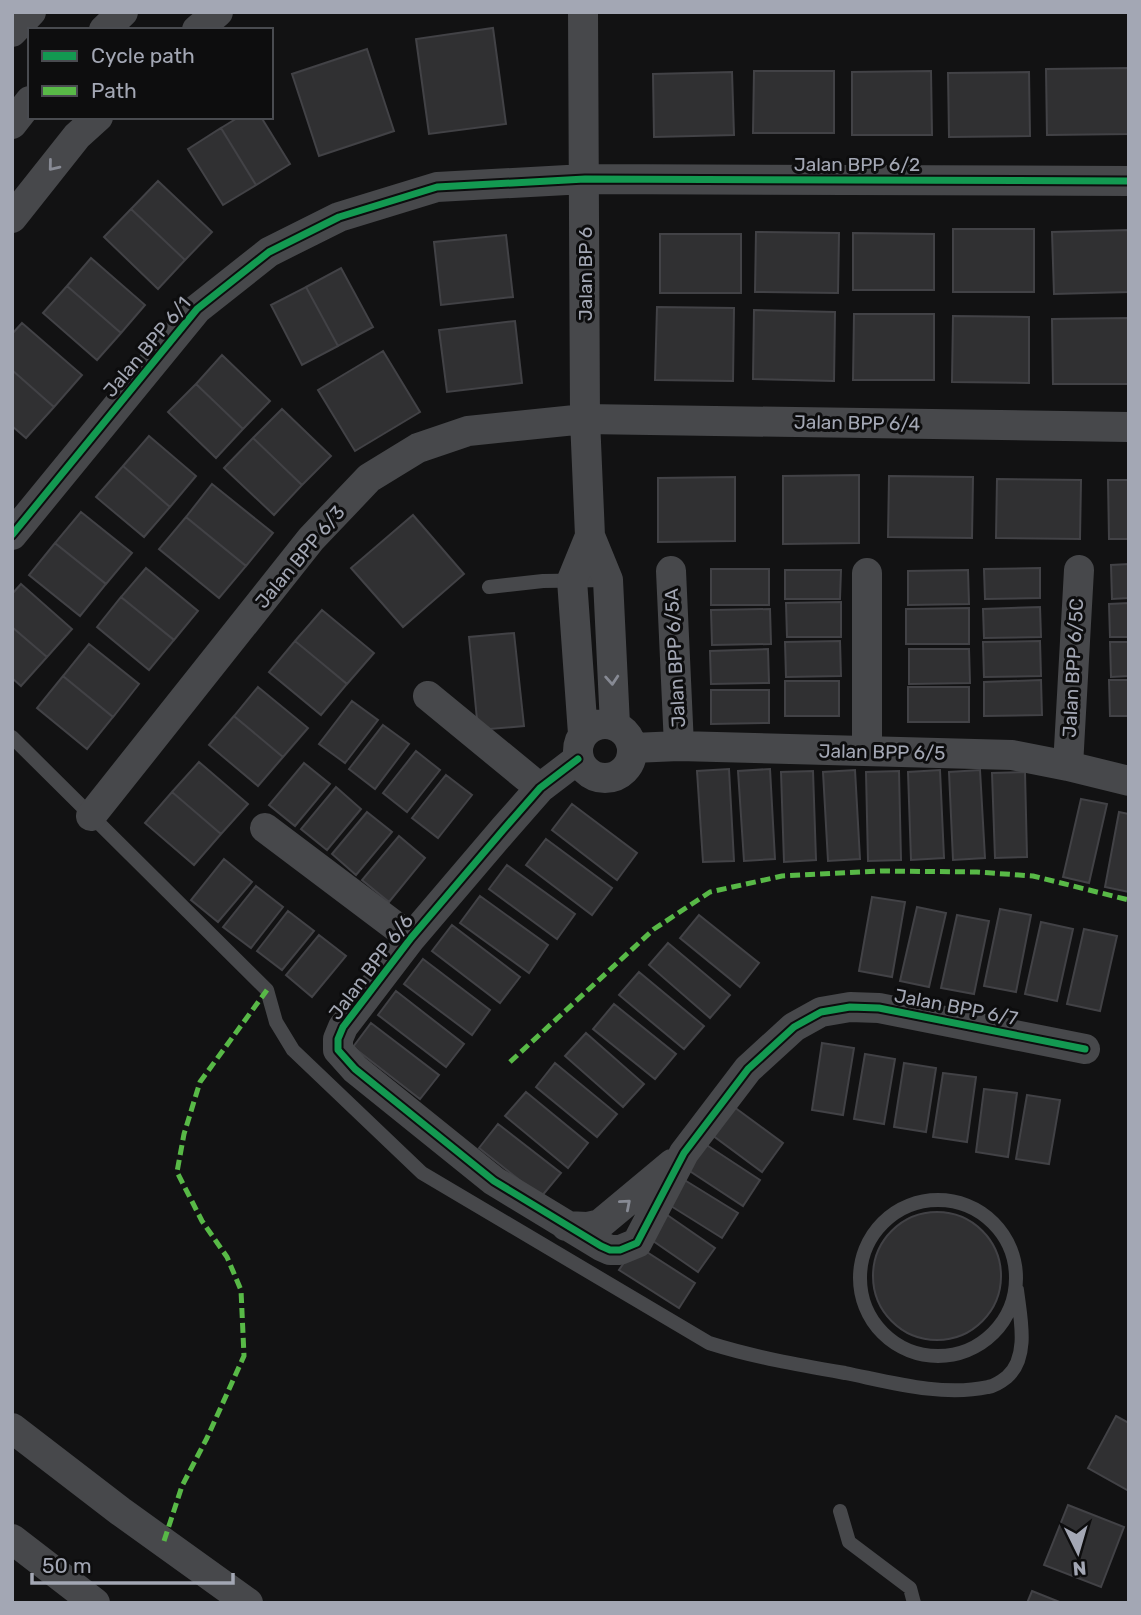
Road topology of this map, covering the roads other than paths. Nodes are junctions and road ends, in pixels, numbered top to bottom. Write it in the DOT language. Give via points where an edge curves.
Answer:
graph roads {
  1 [pos="31,12"];
  2 [pos="123,12"];
  3 [pos="218,12"];
  4 [pos="583,12"];
  5 [pos="106,28"];
  6 [pos="199,28"];
  7 [pos="12,32"];
  8 [pos="28,104"];
  9 [pos="96,119"];
  10 [pos="12,124"];
  11 [pos="585,178"];
  12 [pos="1129,181"];
  13 [pos="12,218"];
  14 [pos="586,419"];
  15 [pos="1129,427"];
  16 [pos="12,535"];
  17 [pos="590,536"];
  18 [pos="1079,570"];
  19 [pos="671,571"];
  20 [pos="867,573"];
  21 [pos="572,580"];
  22 [pos="608,580"];
  23 [pos="489,587"];
  24 [pos="576,638"];
  25 [pos="610,638"];
  26 [pos="428,696"];
  27 [pos="12,737"];
  28 [pos="624,737"];
  29 [pos="581,746"];
  30 [pos="679,746"];
  31 [pos="867,750"];
  32 [pos="1068,766"];
  33 [pos="1129,781"];
  34 [pos="540,788"];
  35 [pos="92,816"];
  36 [pos="265,828"];
  37 [pos="411,938"];
  38 [pos="1085,1049"];
  39 [pos="565,1226"];
  40 [pos="1017,1290"];
  41 [pos="12,1428"];
  42 [pos="840,1511"];
  43 [pos="12,1539"];
  44 [pos="95,1603"];
  45 [pos="248,1603"];
  46 [pos="914,1603"];
  1 -- 7 [label="street"];
  2 -- 5 [label="street"];
  3 -- 6 [label="street"];
  4 -- 11 [label="street, Jalan BP 6"];
  8 -- 10 [label="street"];
  9 -- 13 [label="street, one-way"];
  11 -- 12 [label="street, Jalan BPP 6/2"];
  11 -- 14 [label="street, Jalan BP 6"];
  11 -- 16 [label="street, Jalan BPP 6/1" via="437,187 340,217 269,252 197,309"];
  14 -- 15 [label="street, Jalan BPP 6/4"];
  14 -- 17 [label="street, Jalan BP 6"];
  14 -- 35 [label="street, Jalan BPP 6/3" via="468,431 418,448 369,478 311,539"];
  17 -- 21 [label="street"];
  17 -- 22 [label="street"];
  18 -- 32 [label="street, Jalan BPP 6/5C"];
  19 -- 30 [label="street, Jalan BPP 6/5A"];
  20 -- 31 [label="street"];
  21 -- 22 [label="lane"];
  21 -- 23 [label="lane"];
  21 -- 24 [label="street"];
  22 -- 25 [label="street"];
  24 -- 25 [label="street"];
  24 -- 29 [label="street"];
  25 -- 28 [label="street, one-way"];
  26 -- 34 [label="street"];
  27 -- 35 [label="lane"];
  28 -- 29 [label="street" via="598,725"];
  28 -- 29 [label="street" via="632,758 620,775 610,778 590,775 583,768"];
  28 -- 30 [label="street, Jalan BPP 6/5"];
  29 -- 34 [label="street, Jalan BPP 6/6"];
  30 -- 31 [label="street, Jalan BPP 6/5"];
  31 -- 32 [label="street, Jalan BPP 6/5" via="1012,755"];
  32 -- 33 [label="street, Jalan BPP 6/5"];
  34 -- 37 [label="street, Jalan BPP 6/6"];
  35 -- 40 [label="lane" via="267,990 276,1022 293,1050 422,1173 709,1343 750,1356 909,1386 991,1386 1008,1376 1019,1358"];
  36 -- 37 [label="street"];
  37 -- 39 [label="street, Jalan BPP 6/6" via="343,1027 338,1050 456,1152"];
  38 -- 39 [label="street, Jalan BPP 6/7" via="879,1008 821,1013 794,1027 748,1069 684,1153 600,1224"];
  40 -- 40 [label="lane" via="1007,1317 988,1340 963,1353 934,1357 906,1350 882,1334 865,1310 859,1282 863,1253 877,1227 900,1209 928,1200 957,1202 984,1214 1004,1234 1016,1261"];
  41 -- 45 [label="street"];
  42 -- 46 [label="lane" via="849,1542 910,1588"];
  43 -- 44 [label="street"];
}
